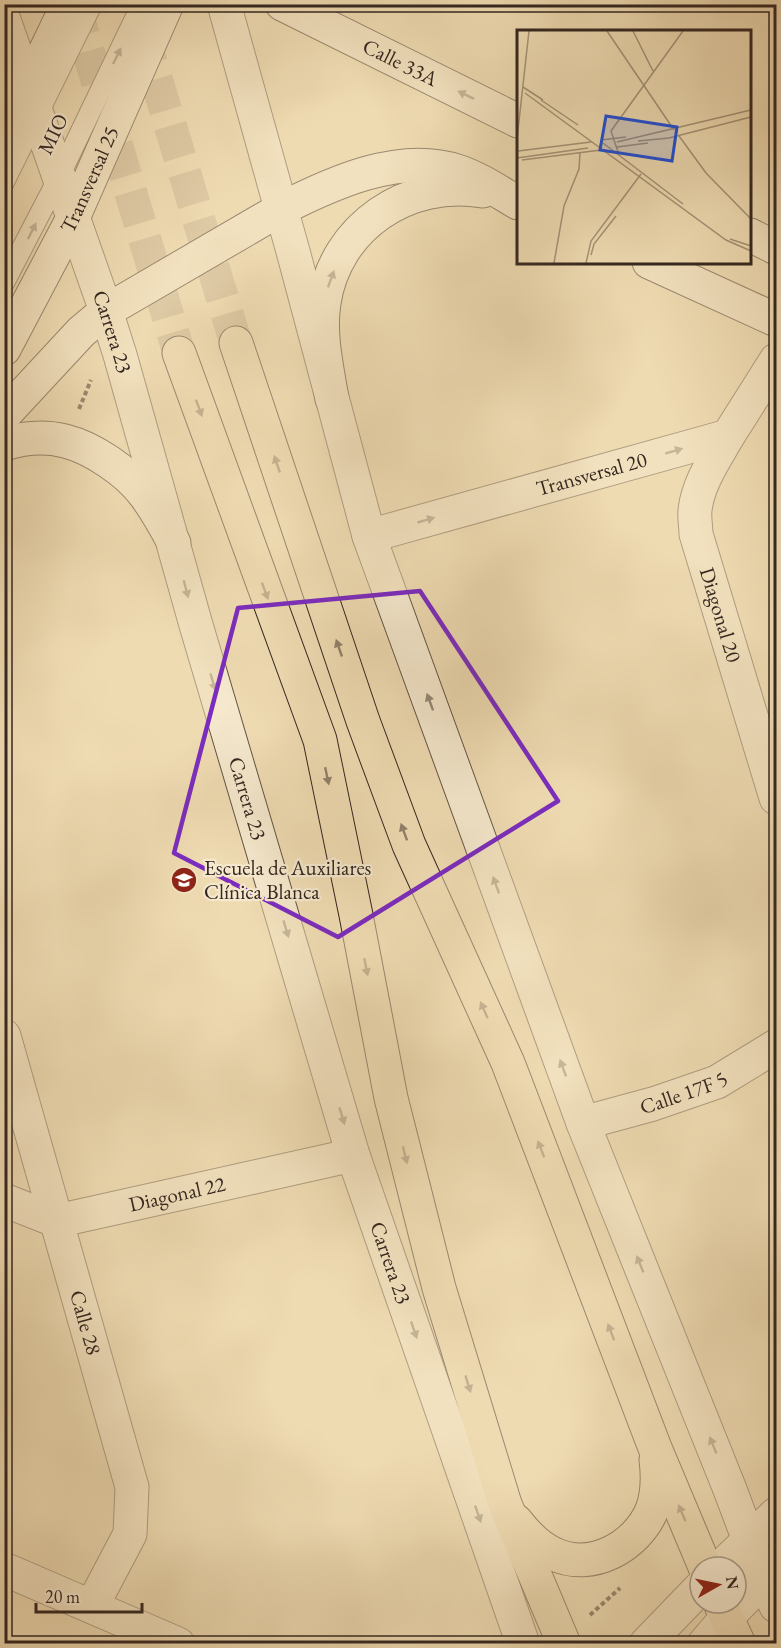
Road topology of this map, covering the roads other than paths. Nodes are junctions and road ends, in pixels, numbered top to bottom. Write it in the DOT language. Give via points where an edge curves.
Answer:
graph roads {
  1 [pos="68,4"];
  2 [pos="92,4"];
  3 [pos="142,4"];
  4 [pos="167,4"];
  5 [pos="224,4"];
  6 [pos="282,4"];
  7 [pos="4,20"];
  8 [pos="33,101"];
  9 [pos="517,120"];
  10 [pos="4,137"];
  11 [pos="59,177"];
  12 [pos="4,182"];
  13 [pos="517,202"];
  14 [pos="517,202"];
  15 [pos="281,209"];
  16 [pos="73,218"];
  17 [pos="751,235"];
  18 [pos="777,248"];
  19 [pos="653,264"];
  20 [pos="4,283"];
  21 [pos="106,311"];
  22 [pos="777,320"];
  23 [pos="236,343"];
  24 [pos="4,349"];
  25 [pos="178,353"];
  26 [pos="777,360"];
  27 [pos="332,399"];
  28 [pos="4,415"];
  29 [pos="728,435"];
  30 [pos="4,444"];
  31 [pos="369,536"];
  32 [pos="174,543"];
  33 [pos="777,798"];
  34 [pos="4,1036"];
  35 [pos="777,1046"];
  36 [pos="583,1123"];
  37 [pos="353,1155"];
  38 [pos="4,1200"];
  39 [pos="57,1221"];
  40 [pos="655,1448"];
  41 [pos="506,1504"];
  42 [pos="777,1514"];
  43 [pos="749,1539"];
  44 [pos="700,1555"];
  45 [pos="733,1555"];
  46 [pos="4,1569"];
  47 [pos="772,1584"];
  48 [pos="688,1600"];
  49 [pos="92,1606"];
  50 [pos="729,1621"];
  51 [pos="178,1644"];
  52 [pos="523,1644"];
  53 [pos="564,1644"];
  54 [pos="646,1644"];
  55 [pos="704,1644"];
  1 -- 8 [label="street"];
  2 -- 8 [label="lane, MIO"];
  11 -- 3 [label="lane, MIO, one-way"];
  4 -- 16 [label="street, Transversal 25"];
  5 -- 15 [label="street"];
  9 -- 6 [label="street, Calle 33A, one-way"];
  7 -- 8 [label="street, Carrera 23"];
  8 -- 10 [label="street"];
  8 -- 11 [label="street, Carrera 23"];
  8 -- 12 [label="lane, MIO"];
  11 -- 16 [label="street, Carrera 23"];
  20 -- 11 [label="lane, MIO, one-way"];
  13 -- 15 [label="street" via="468,175 442,167 414,165 341,182"];
  27 -- 14 [label="street, one-way" via="323,342 324,301 338,262 357,234 388,208 426,192 481,191"];
  15 -- 21 [label="street"];
  15 -- 27 [label="street"];
  16 -- 21 [label="street, Carrera 23"];
  16 -- 24 [label="street, Transversal 25"];
  17 -- 18 [label="street"];
  19 -- 22 [label="street"];
  21 -- 28 [label="street" via="81,332"];
  21 -- 32 [label="street, Carrera 23"];
  40 -- 23 [label="main road, one-way" via="508,1063 409,845 363,721"];
  25 -- 41 [label="main road, Carrera 23, one-way" via="320,740 391,1098 442,1298"];
  26 -- 29 [label="street"];
  27 -- 31 [label="street"];
  31 -- 29 [label="street, Transversal 20, one-way"];
  29 -- 33 [label="street, Diagonal 20" via="698,494 694,512 696,534"];
  30 -- 32 [label="street" via="26,438 65,441 105,459 144,493"];
  36 -- 31 [label="street, one-way"];
  32 -- 37 [label="street, Carrera 23, one-way"];
  34 -- 39 [label="street, Calle 28"];
  35 -- 36 [label="street, Calle 17F 5" via="717,1082"];
  43 -- 36 [label="street, one-way"];
  37 -- 39 [label="street, Diagonal 22"];
  37 -- 52 [label="street, Carrera 23, one-way"];
  38 -- 39 [label="street"];
  39 -- 49 [label="street, Calle 28" via="132,1487 130,1534"];
  40 -- 41 [label="main road" via="657,1484 652,1509 630,1541 607,1555 583,1560 552,1554 528,1535"];
  44 -- 40 [label="main road, one-way"];
  41 -- 53 [label="main road, Carrera 23"];
  42 -- 43 [label="street"];
  43 -- 45 [label="street"];
  43 -- 47 [label="street"];
  46 -- 49 [label="street"];
  47 -- 50 [label="street"];
  48 -- 54 [label="street"];
  49 -- 51 [label="street"];
  50 -- 55 [label="street"];
}
